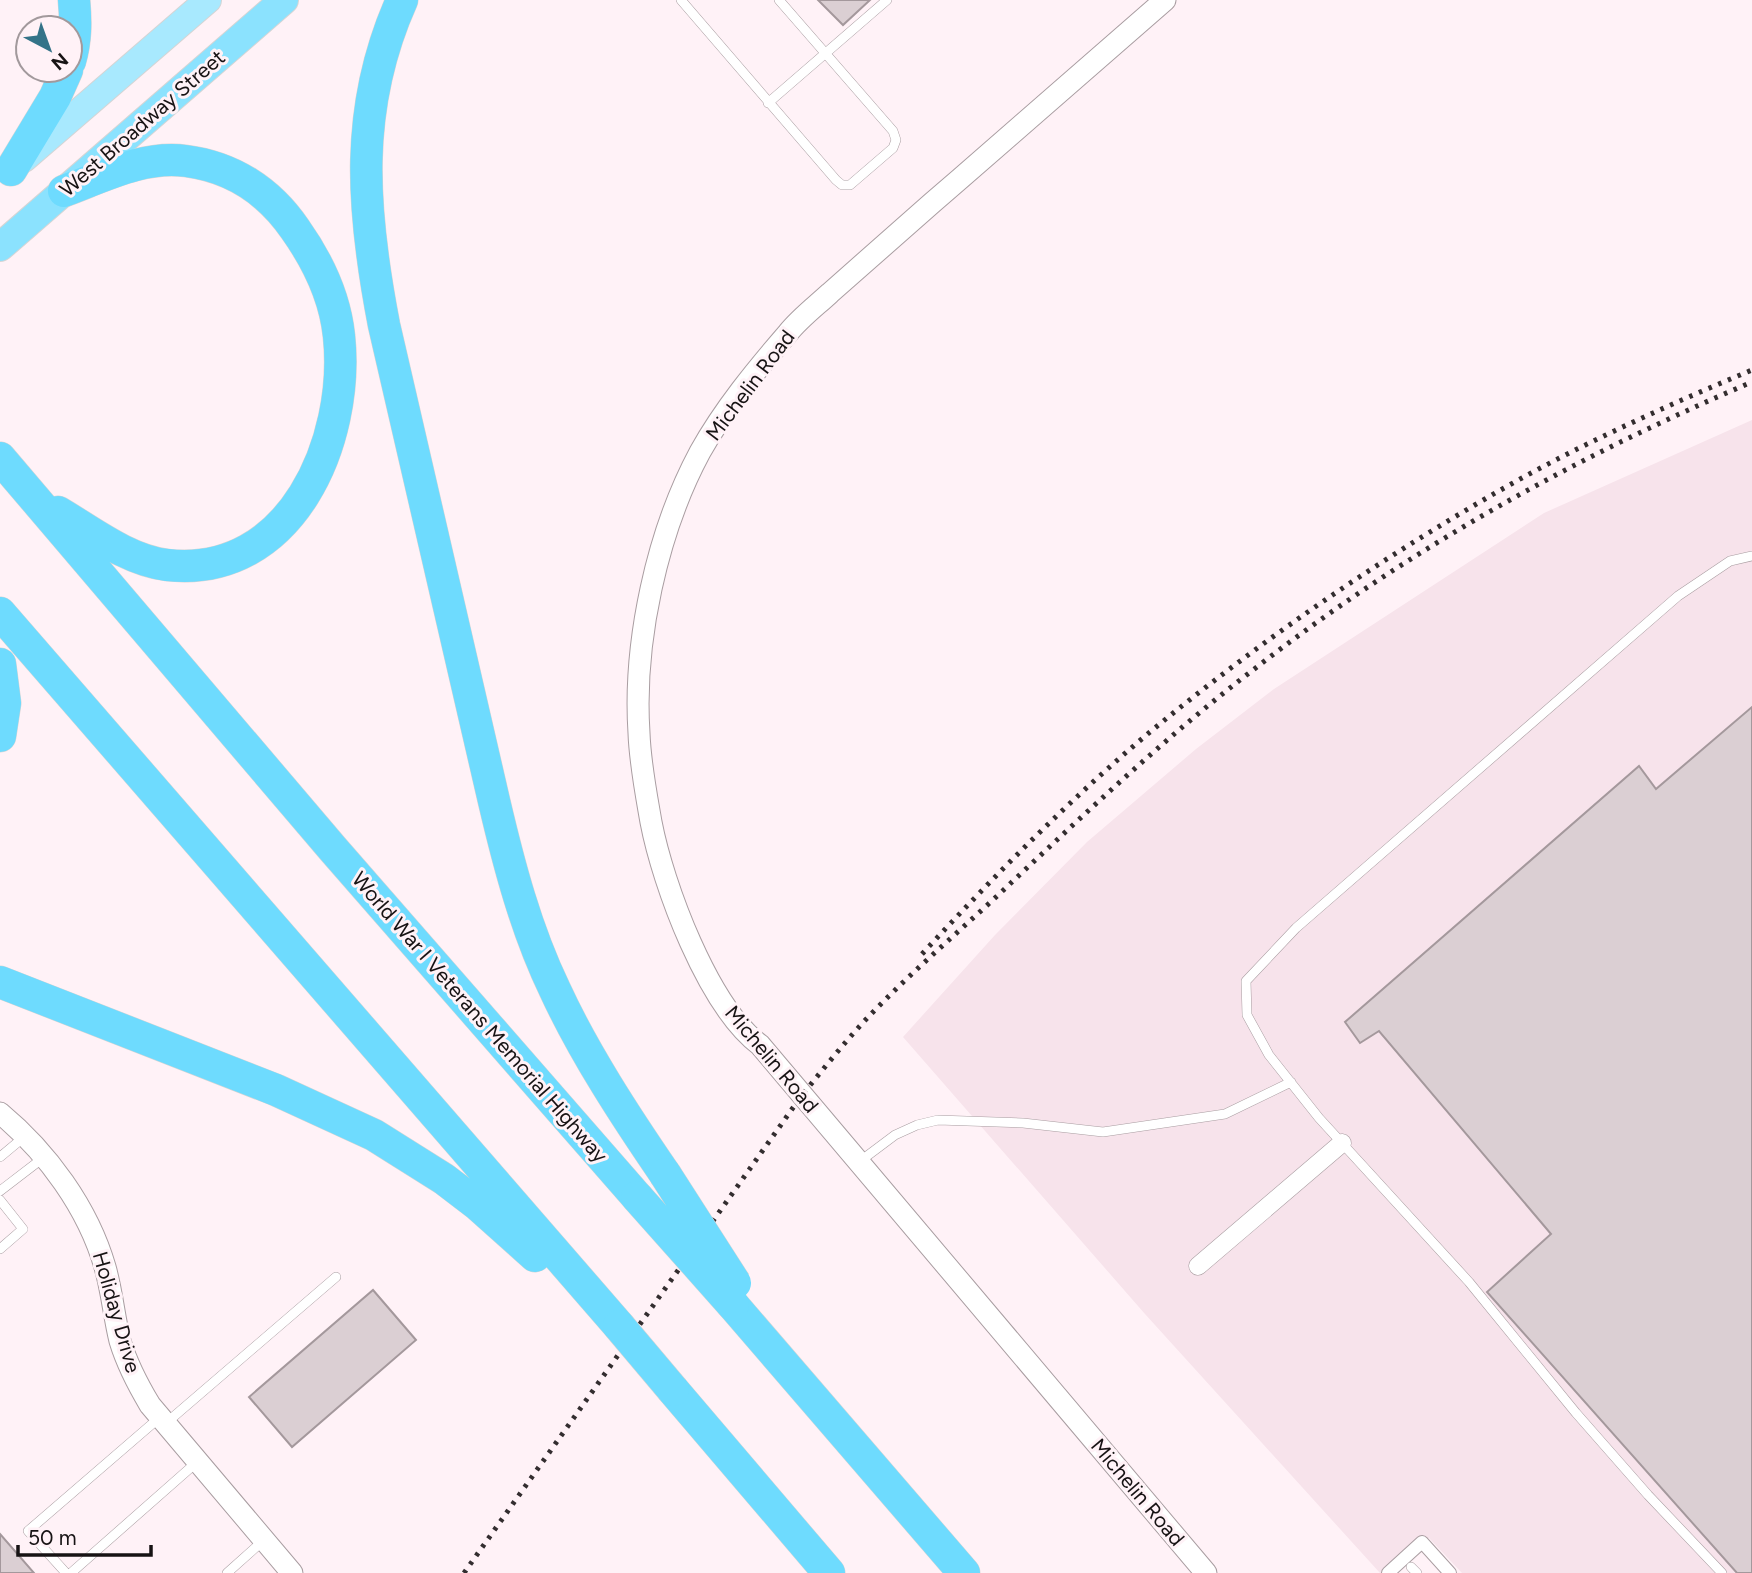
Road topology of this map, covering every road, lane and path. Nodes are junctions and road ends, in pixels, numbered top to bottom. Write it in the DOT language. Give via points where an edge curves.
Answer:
graph roads {
  1 [pos="208,0"];
  2 [pos="284,0"];
  3 [pos="402,0"];
  4 [pos="681,0"];
  5 [pos="779,0"];
  6 [pos="887,0"];
  7 [pos="1165,0"];
  8 [pos="825,53"];
  9 [pos="61,84"];
  10 [pos="768,103"];
  11 [pos="5,175"];
  12 [pos="64,191"];
  13 [pos="0,247"];
  14 [pos="0,458"];
  15 [pos="34,497"];
  16 [pos="1752,556"];
  17 [pos="0,613"];
  18 [pos="0,664"];
  19 [pos="0,736"];
  20 [pos="0,982"];
  21 [pos="1291,1082"];
  22 [pos="0,1113"];
  23 [pos="24,1136"];
  24 [pos="1342,1143"];
  25 [pos="0,1157"];
  26 [pos="43,1157"];
  27 [pos="859,1162"];
  28 [pos="0,1191"];
  29 [pos="0,1200"];
  30 [pos="0,1249"];
  31 [pos="1198,1266"];
  32 [pos="336,1277"];
  33 [pos="579,1288"];
  34 [pos="737,1299"];
  35 [pos="162,1421"];
  36 [pos="197,1462"];
  37 [pos="264,1540"];
  38 [pos="68,1573"];
  39 [pos="227,1573"];
  40 [pos="292,1573"];
  41 [pos="829,1573"];
  42 [pos="964,1573"];
  43 [pos="1206,1573"];
  44 [pos="1388,1573"];
  45 [pos="1450,1573"];
  46 [pos="1722,1573"];
  1 -- 11 [label="main road"];
  2 -- 12 [label="highway, West Broadway Street"];
  3 -- 34 [label="highway, bridge" via="375,82 366,155 372,265 510,868 531,933 581,1040"];
  4 -- 10 [label="lane"];
  5 -- 8 [label="lane"];
  6 -- 8 [label="lane"];
  7 -- 27 [label="street, Michelin Road" via="790,330 735,399 700,453 667,532 652,586 642,644 638,732 654,835 672,899 709,977 746,1034"];
  8 -- 10 [label="lane"];
  8 -- 10 [label="lane" via="893,131 896,140 885,156 850,186 842,185"];
  9 -- 11 [label="highway"];
  12 -- 13 [label="highway, West Broadway Street"];
  12 -- 15 [label="highway" via="132,165 185,160 212,166 254,185 288,218 319,266 339,334 338,400 330,439 301,499 264,539 225,559 188,566 137,558"];
  14 -- 15 [label="highway, World War I Veterans Memorial Highway"];
  15 -- 34 [label="highway, World War I Veterans Memorial Highway, bridge" via="637,1197"];
  16 -- 21 [label="lane" via="1730,561 1678,596 1296,928 1247,981 1247,1015 1269,1055"];
  17 -- 33 [label="highway"];
  18 -- 19 [label="highway" via="5,703"];
  20 -- 33 [label="highway" via="276,1090 374,1135 461,1192"];
  21 -- 24 [label="lane"];
  21 -- 27 [label="lane" via="1225,1114 1103,1132 938,1120 895,1135"];
  22 -- 23 [label="street, Holiday Drive"];
  23 -- 25 [label="lane"];
  23 -- 26 [label="street, Holiday Drive"];
  24 -- 31 [label="street"];
  24 -- 46 [label="lane" via="1468,1282 1648,1495"];
  26 -- 28 [label="lane"];
  26 -- 35 [label="street, Holiday Drive" via="93,1233 107,1271 121,1342 137,1382"];
  27 -- 43 [label="street, Michelin Road"];
  29 -- 30 [label="lane" via="23,1229"];
  32 -- 35 [label="lane"];
  33 -- 41 [label="highway, bridge" via="620,1326"];
  34 -- 42 [label="highway, World War I Veterans Memorial Highway" via="768,1344"];
  35 -- 36 [label="street, Holiday Drive"];
  35 -- 38 [label="lane" via="28,1531"];
  36 -- 37 [label="street, Holiday Drive"];
  36 -- 38 [label="lane"];
  37 -- 39 [label="lane"];
  37 -- 40 [label="street, Holiday Drive"];
  44 -- 45 [label="street" via="1422,1542"];
}
